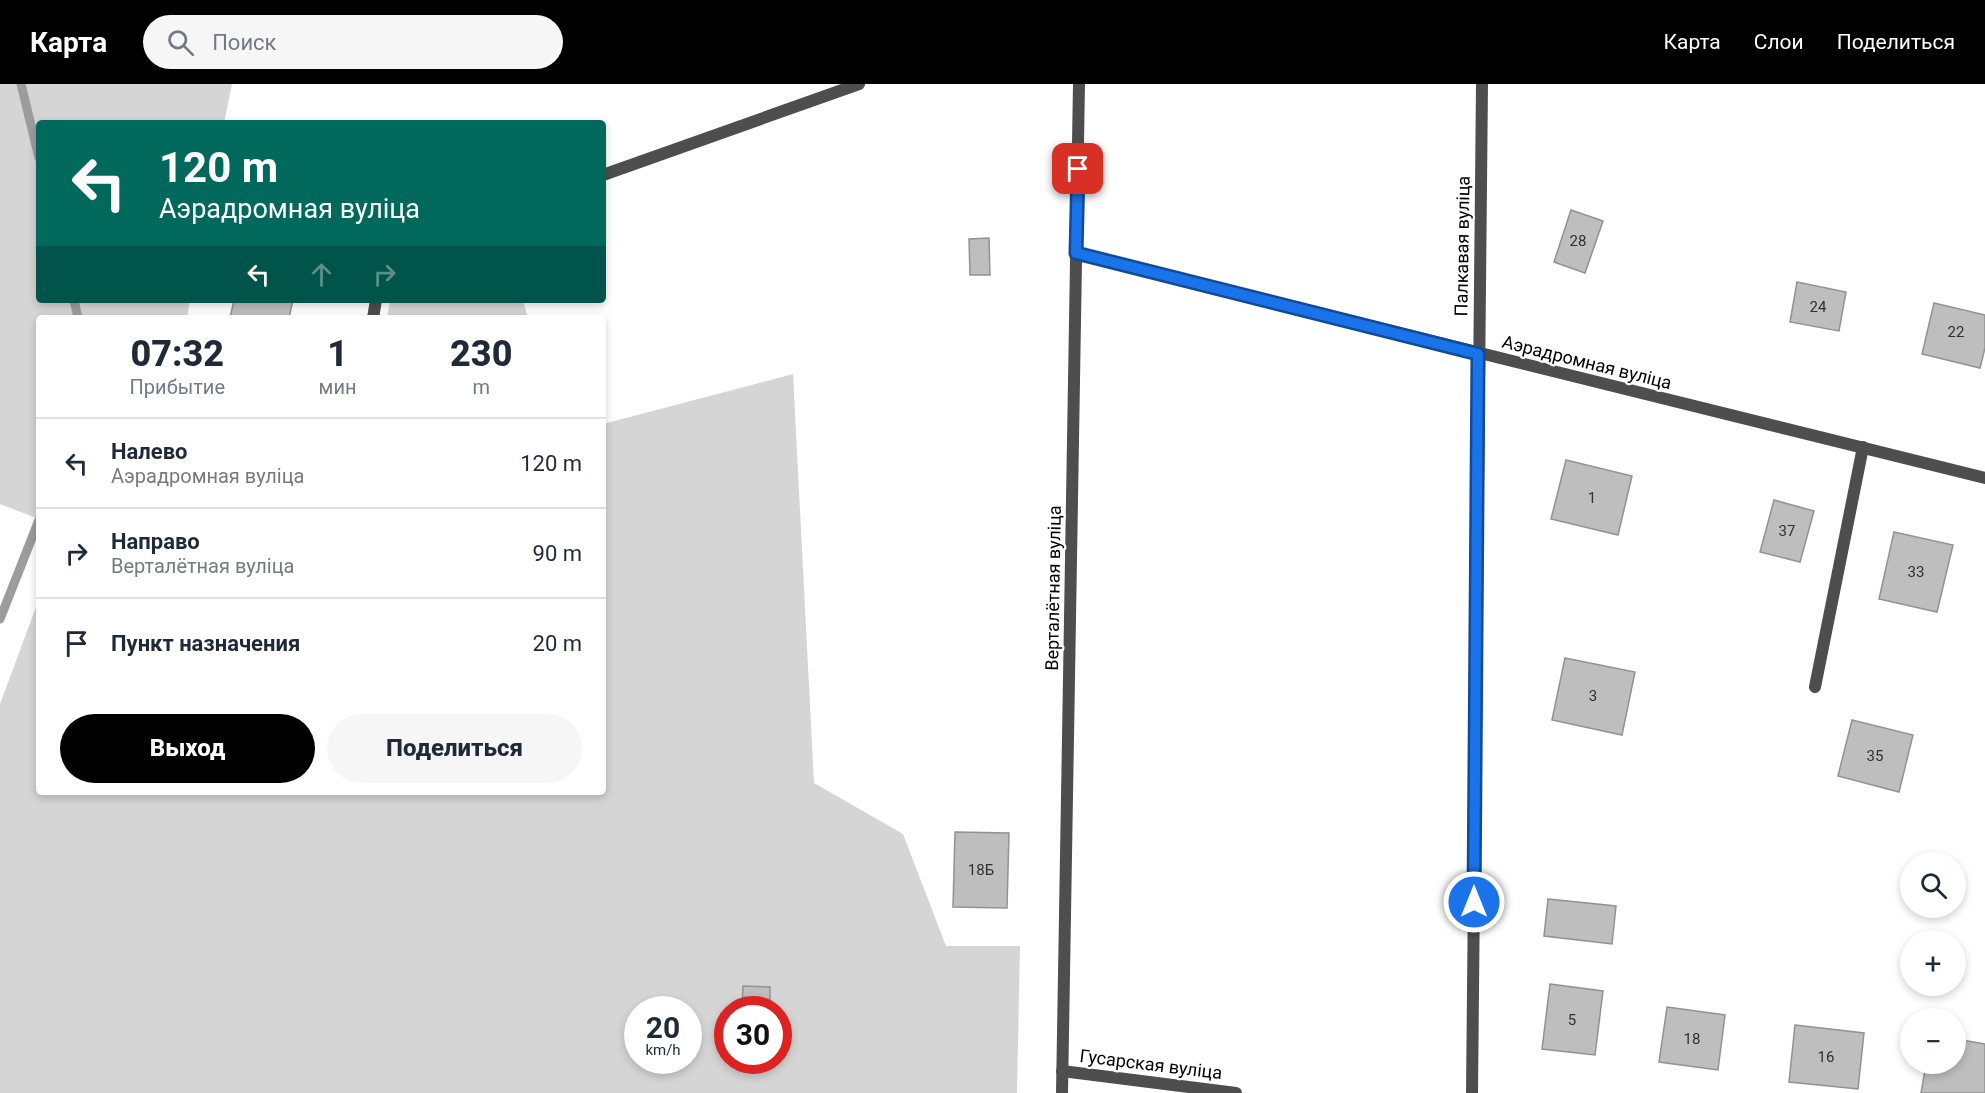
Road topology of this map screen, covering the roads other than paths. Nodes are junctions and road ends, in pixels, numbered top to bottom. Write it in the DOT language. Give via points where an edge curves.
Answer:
graph roads {
  1 [pos="859,84"];
  2 [pos="1079,84"];
  3 [pos="1482,84"];
  4 [pos="606,175"];
  5 [pos="1076,253"];
  6 [pos="1478,354"];
  7 [pos="1863,447"];
  8 [pos="1985,478"];
  9 [pos="1815,687"];
  10 [pos="1062,1071"];
  11 [pos="1062,1093"];
  12 [pos="1236,1093"];
  13 [pos="1472,1093"];
  1 -- 4 [label="street"];
  2 -- 5 [label="street, Верталётная вуліца"];
  3 -- 6 [label="street, Палкавая вуліца"];
  5 -- 6 [label="street, Аэрадромная вуліца"];
  5 -- 10 [label="street, Верталётная вуліца"];
  6 -- 7 [label="street, Аэрадромная вуліца"];
  6 -- 13 [label="street, Палкавая вуліца"];
  7 -- 8 [label="street, Аэрадромная вуліца"];
  7 -- 9 [label="street"];
  10 -- 11 [label="street, Верталётная вуліца"];
  10 -- 12 [label="street, Гусарская вуліца"];
}
